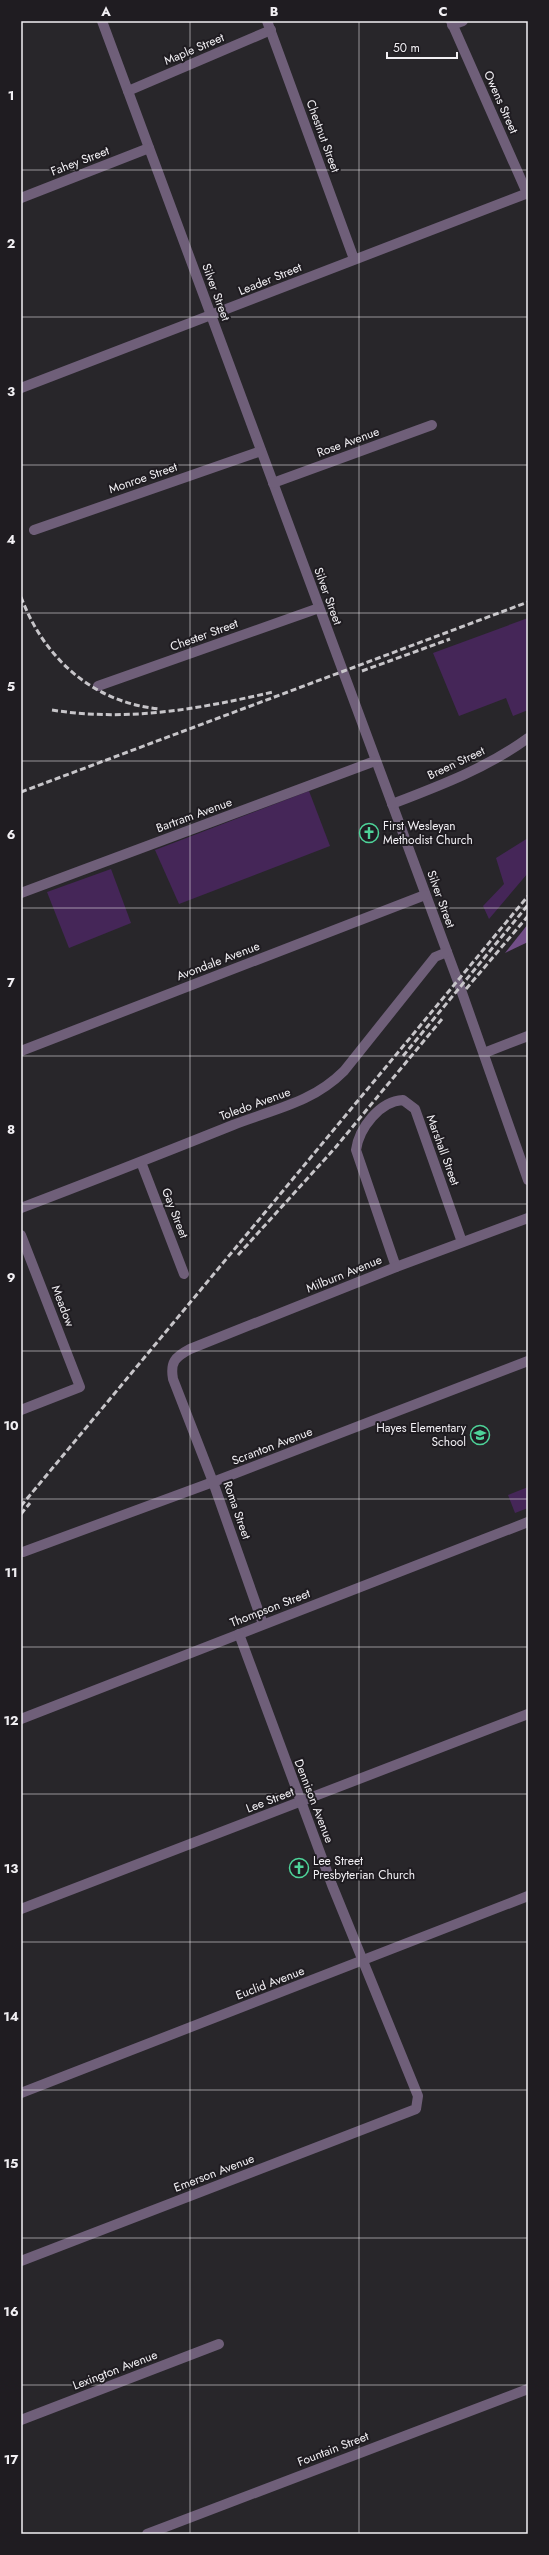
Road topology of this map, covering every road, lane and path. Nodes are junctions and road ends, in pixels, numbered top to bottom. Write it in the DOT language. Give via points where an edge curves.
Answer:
graph roads {
  1 [pos="102,21"];
  2 [pos="463,21"];
  3 [pos="452,23"];
  4 [pos="269,26"];
  5 [pos="128,92"];
  6 [pos="149,148"];
  7 [pos="527,193"];
  8 [pos="21,198"];
  9 [pos="354,259"];
  10 [pos="211,316"];
  11 [pos="21,388"];
  12 [pos="432,425"];
  13 [pos="261,451"];
  14 [pos="273,483"];
  15 [pos="34,530"];
  16 [pos="319,608"];
  17 [pos="98,686"];
  18 [pos="528,738"];
  19 [pos="376,761"];
  20 [pos="392,804"];
  21 [pos="21,893"];
  22 [pos="425,895"];
  23 [pos="447,952"];
  24 [pos="528,1036"];
  25 [pos="21,1050"];
  26 [pos="484,1053"];
  27 [pos="141,1162"];
  28 [pos="526,1168"];
  29 [pos="528,1180"];
  30 [pos="21,1208"];
  31 [pos="528,1218"];
  32 [pos="21,1235"];
  33 [pos="462,1242"];
  34 [pos="396,1267"];
  35 [pos="184,1274"];
  36 [pos="173,1360"];
  37 [pos="528,1360"];
  38 [pos="21,1410"];
  39 [pos="213,1482"];
  40 [pos="528,1522"];
  41 [pos="23,1552"];
  42 [pos="263,1624"];
  43 [pos="239,1634"];
  44 [pos="528,1714"];
  45 [pos="21,1719"];
  46 [pos="300,1802"];
  47 [pos="528,1896"];
  48 [pos="21,1909"];
  49 [pos="362,1962"];
  50 [pos="21,2093"];
  51 [pos="416,2109"];
  52 [pos="21,2260"];
  53 [pos="218,2344"];
  54 [pos="528,2389"];
  55 [pos="21,2420"];
  56 [pos="147,2534"];
  1 -- 5 [label="street, Silver Street"];
  2 -- 3 [label="street"];
  3 -- 7 [label="street, Owens Street"];
  4 -- 5 [label="street, Maple Street"];
  4 -- 9 [label="street, Chestnut Street"];
  5 -- 6 [label="street, Silver Street"];
  6 -- 8 [label="street, Fahey Street"];
  6 -- 10 [label="street, Silver Street"];
  7 -- 9 [label="street, Leader Street"];
  9 -- 10 [label="street, Leader Street"];
  10 -- 11 [label="street, Leader Street"];
  10 -- 13 [label="street, Silver Street"];
  12 -- 14 [label="street, Rose Avenue"];
  13 -- 14 [label="street, Silver Street"];
  13 -- 15 [label="street, Monroe Street"];
  14 -- 16 [label="street, Silver Street"];
  16 -- 17 [label="street, Chester Street"];
  16 -- 19 [label="street, Silver Street"];
  18 -- 20 [label="street, Breen Street" via="508,753 474,770"];
  19 -- 20 [label="street, Silver Street"];
  19 -- 21 [label="street, Bartram Avenue"];
  20 -- 22 [label="street, Silver Street"];
  22 -- 23 [label="street, Silver Street"];
  22 -- 25 [label="street, Avondale Avenue"];
  23 -- 26 [label="street, Silver Street"];
  23 -- 27 [label="street, Toledo Avenue" via="435,957 344,1071 328,1087 307,1099 261,1114"];
  24 -- 26 [label="street"];
  26 -- 28 [label="street, Silver Street"];
  27 -- 30 [label="street, Toledo Avenue"];
  27 -- 35 [label="street, Gay Street"];
  28 -- 29 [label="street, Silver Street"];
  31 -- 33 [label="street, Milburn Avenue"];
  32 -- 38 [label="street, Meadow" via="80,1387"];
  33 -- 34 [label="street, Milburn Avenue"];
  33 -- 34 [label="street, Marshall Street" via="415,1109 403,1100 392,1100 375,1114 357,1137 356,1150"];
  34 -- 36 [label="street, Milburn Avenue" via="190,1349"];
  36 -- 39 [label="street, Roma Street" via="173,1379"];
  37 -- 39 [label="street, Scranton Avenue"];
  39 -- 41 [label="street, Scranton Avenue"];
  39 -- 42 [label="street, Roma Street"];
  40 -- 42 [label="street, Thompson Street"];
  42 -- 43 [label="street, Thompson Street"];
  43 -- 45 [label="street, Thompson Street"];
  43 -- 46 [label="street, Dennison Avenue"];
  44 -- 46 [label="street, Lee Street"];
  46 -- 48 [label="street, Lee Street"];
  46 -- 49 [label="street, Dennison Avenue"];
  47 -- 49 [label="street, Euclid Avenue"];
  49 -- 50 [label="street, Euclid Avenue"];
  49 -- 51 [label="street, Dennison Avenue" via="418,2096"];
  51 -- 52 [label="street, Emerson Avenue"];
  53 -- 55 [label="street, Lexington Avenue"];
  54 -- 56 [label="street, Fountain Street"];
}
